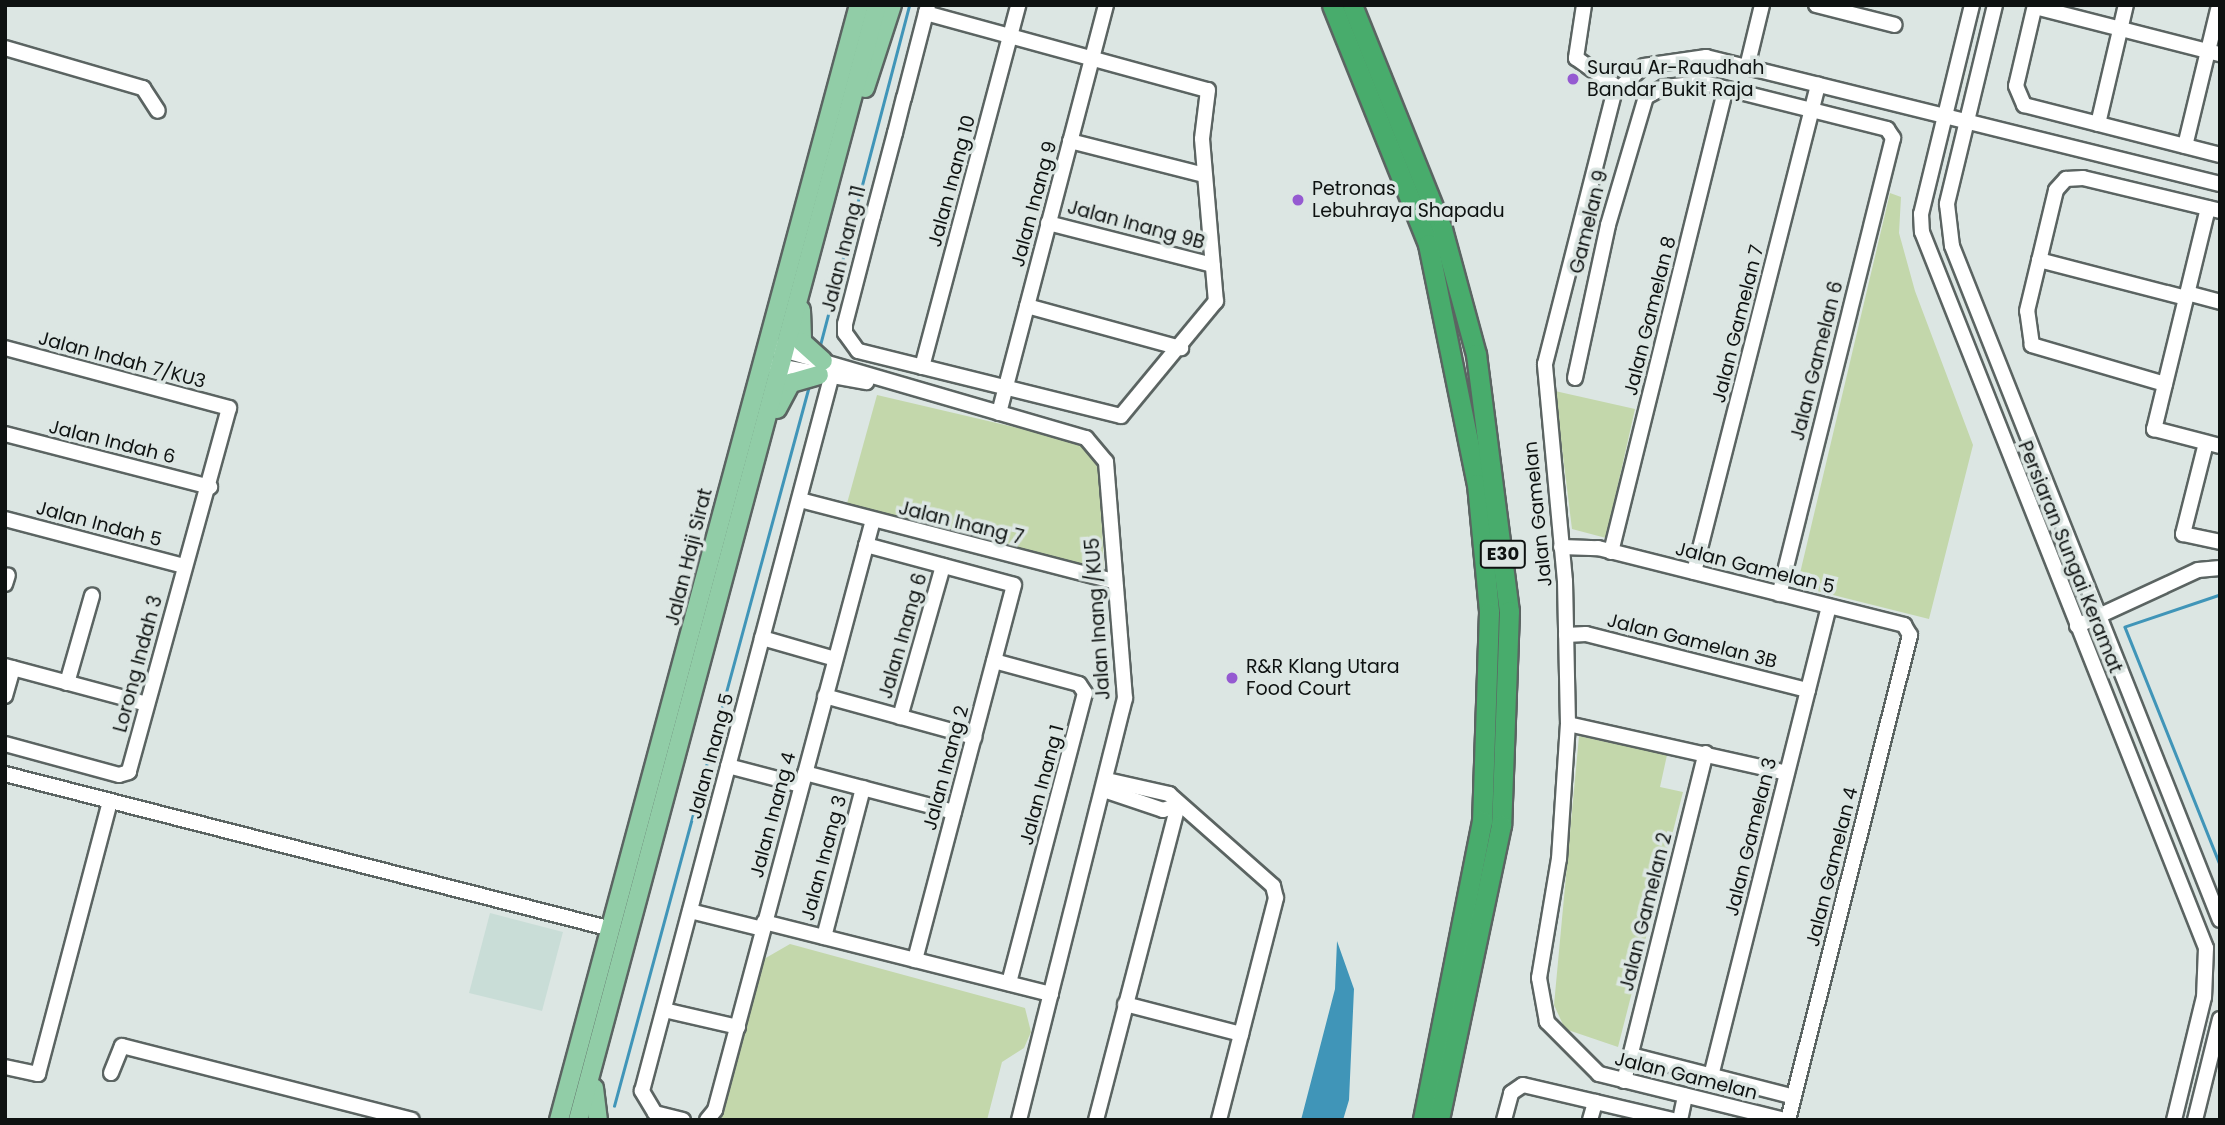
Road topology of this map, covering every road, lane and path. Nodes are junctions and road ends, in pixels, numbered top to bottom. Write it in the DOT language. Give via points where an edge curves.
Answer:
graph roads {
  1 [pos="859,5"];
  2 [pos="877,5"];
  3 [pos="892,5"];
  4 [pos="1018,5"];
  5 [pos="1106,5"];
  6 [pos="1332,5"];
  7 [pos="1352,5"];
  8 [pos="1584,5"];
  9 [pos="1762,5"];
  10 [pos="1816,5"];
  11 [pos="1972,5"];
  12 [pos="1995,5"];
  13 [pos="2126,5"];
  14 [pos="2219,5"];
  15 [pos="2035,6"];
  16 [pos="927,9"];
  17 [pos="1895,25"];
  18 [pos="2120,29"];
  19 [pos="1011,34"];
  20 [pos="5,48"];
  21 [pos="2214,53"];
  22 [pos="1092,55"];
  23 [pos="1747,67"];
  24 [pos="1818,85"];
  25 [pos="1618,88"];
  26 [pos="1726,89"];
  27 [pos="1812,110"];
  28 [pos="158,111"];
  29 [pos="1945,116"];
  30 [pos="1966,122"];
  31 [pos="2098,124"];
  32 [pos="1070,141"];
  33 [pos="2185,146"];
  34 [pos="2220,155"];
  35 [pos="1204,174"];
  36 [pos="2220,184"];
  37 [pos="822,204"];
  38 [pos="2214,210"];
  39 [pos="1048,223"];
  40 [pos="2039,260"];
  41 [pos="1213,265"];
  42 [pos="803,279"];
  43 [pos="2187,296"];
  44 [pos="2220,302"];
  45 [pos="1027,306"];
  46 [pos="5,348"];
  47 [pos="1181,348"];
  48 [pos="762,354"];
  49 [pos="782,358"];
  50 [pos="813,367"];
  51 [pos="922,367"];
  52 [pos="1575,377"];
  53 [pos="2165,384"];
  54 [pos="1006,388"];
  55 [pos="229,408"];
  56 [pos="999,413"];
  57 [pos="5,434"];
  58 [pos="2213,445"];
  59 [pos="210,487"];
  60 [pos="800,500"];
  61 [pos="740,511"];
  62 [pos="5,519"];
  63 [pos="873,520"];
  64 [pos="2220,541"];
  65 [pos="866,545"];
  66 [pos="1561,547"];
  67 [pos="1605,550"];
  68 [pos="184,566"];
  69 [pos="943,566"];
  70 [pos="2220,568"];
  71 [pos="1694,572"];
  72 [pos="1114,581"];
  73 [pos="1779,594"];
  74 [pos="92,596"];
  75 [pos="1829,607"];
  76 [pos="2099,614"];
  77 [pos="1904,625"];
  78 [pos="2077,626"];
  79 [pos="1566,635"];
  80 [pos="762,638"];
  81 [pos="835,659"];
  82 [pos="994,661"];
  83 [pos="9,667"];
  84 [pos="67,683"];
  85 [pos="1808,690"];
  86 [pos="5,696"];
  87 [pos="825,696"];
  88 [pos="147,704"];
  89 [pos="900,717"];
  90 [pos="1575,724"];
  91 [pos="974,737"];
  92 [pos="5,744"];
  93 [pos="1706,753"];
  94 [pos="728,766"];
  95 [pos="1787,773"];
  96 [pos="5,774"];
  97 [pos="803,779"];
  98 [pos="1106,785"];
  99 [pos="863,788"];
  100 [pos="110,801"];
  101 [pos="1178,806"];
  102 [pos="954,812"];
  103 [pos="638,890"];
  104 [pos="690,911"];
  105 [pos="2220,920"];
  106 [pos="763,925"];
  107 [pos="608,928"];
  108 [pos="824,937"];
  109 [pos="915,960"];
  110 [pos="1009,983"];
  111 [pos="1051,994"];
  112 [pos="1125,1004"];
  113 [pos="664,1010"];
  114 [pos="2220,1019"];
  115 [pos="738,1027"];
  116 [pos="1241,1034"];
  117 [pos="1631,1055"];
  118 [pos="5,1067"];
  119 [pos="111,1073"];
  120 [pos="1711,1076"];
  121 [pos="1624,1081"];
  122 [pos="568,1082"];
  123 [pos="1685,1096"];
  124 [pos="1794,1097"];
  125 [pos="1595,1102"];
  126 [pos="708,1119"];
  127 [pos="412,1120"];
  128 [pos="559,1120"];
  129 [pos="566,1120"];
  130 [pos="578,1120"];
  131 [pos="598,1120"];
  132 [pos="683,1120"];
  133 [pos="1019,1120"];
  134 [pos="1096,1120"];
  135 [pos="1219,1120"];
  136 [pos="1423,1120"];
  137 [pos="1438,1120"];
  138 [pos="1504,1120"];
  139 [pos="1590,1120"];
  140 [pos="1672,1120"];
  141 [pos="1679,1120"];
  142 [pos="1787,1120"];
  143 [pos="2174,1120"];
  144 [pos="2194,1120"];
  1 -- 48 [label="main road, Jalan Haji Sirat"];
  2 -- 37 [label="main road, Jalan Haji Sirat"];
  3 -- 37 [label="main road"];
  4 -- 19 [label="street, Jalan Inang 10"];
  5 -- 22 [label="street, Jalan Inang 9"];
  6 -- 136 [label="highway, E30" via="1428,244 1477,484 1489,612 1482,821"];
  7 -- 137 [label="highway, E30" via="1442,229 1476,354 1509,611 1501,825"];
  8 -- 25 [label="street" via="1576,58"];
  9 -- 23 [label="street"];
  10 -- 17 [label="street"];
  11 -- 29 [label="street, Persiaran Sungai Keramat"];
  12 -- 30 [label="street, Persiaran Sungai Keramat"];
  13 -- 18 [label="street"];
  14 -- 21 [label="street"];
  15 -- 18 [label="street"];
  15 -- 31 [label="street" via="2017,98 2024,105"];
  16 -- 19 [label="street"];
  16 -- 51 [label="street, Jalan Inang 11" via="844,329 858,351"];
  18 -- 21 [label="street"];
  18 -- 31 [label="street"];
  19 -- 22 [label="street"];
  19 -- 51 [label="street, Jalan Inang 10"];
  20 -- 28 [label="street" via="143,88"];
  21 -- 33 [label="street"];
  22 -- 32 [label="street, Jalan Inang 9"];
  22 -- 35 [label="street" via="1208,90"];
  23 -- 24 [label="street, Jalan Gamelan"];
  23 -- 25 [label="street, Jalan Gamelan" via="1675,57 1644,66"];
  24 -- 27 [label="street, Jalan Gamelan 7"];
  24 -- 29 [label="street, Jalan Gamelan"];
  25 -- 66 [label="street, Jalan Gamelan" via="1603,122 1545,363"];
  26 -- 27 [label="street"];
  26 -- 52 [label="street, Gamelan 9" via="1704,83 1664,87 1637,111"];
  26 -- 67 [label="street, Jalan Gamelan 8"];
  27 -- 71 [label="street, Jalan Gamelan 7"];
  27 -- 73 [label="street, Jalan Gamelan 6" via="1886,129 1893,138"];
  29 -- 30 [label="street, Jalan Gamelan"];
  29 -- 78 [label="street, Persiaran Sungai Keramat" via="1922,232"];
  30 -- 36 [label="street, Jalan Gamelan"];
  30 -- 76 [label="street, Persiaran Sungai Keramat" via="1948,204 1952,246"];
  31 -- 33 [label="street"];
  32 -- 35 [label="street"];
  32 -- 39 [label="street, Jalan Inang 9"];
  33 -- 34 [label="street"];
  35 -- 41 [label="street"];
  37 -- 42 [label="main road, Jalan Haji Sirat"];
  38 -- 40 [label="street" via="2066,178 2056,190"];
  38 -- 43 [label="street"];
  39 -- 41 [label="street, Jalan Inang 9B"];
  39 -- 45 [label="street, Jalan Inang 9"];
  40 -- 43 [label="street"];
  40 -- 53 [label="street" via="2026,320 2032,345"];
  41 -- 47 [label="street" via="1216,302"];
  42 -- 49 [label="main road, Jalan Haji Sirat"];
  42 -- 50 [label="main road" via="799,323"];
  43 -- 44 [label="street"];
  43 -- 53 [label="street"];
  45 -- 47 [label="street"];
  45 -- 54 [label="street, Jalan Inang 9"];
  46 -- 55 [label="street, Jalan Indah 7/KU3"];
  47 -- 54 [label="street, Jalan Inang 11" via="1121,416"];
  48 -- 49 [label="street, Jalan Inang /KU5"];
  48 -- 107 [label="main road, Jalan Haji Sirat" via="646,807"];
  49 -- 50 [label="street, Jalan Inang /KU5"];
  49 -- 61 [label="main road, Jalan Haji Sirat"];
  50 -- 56 [label="street, Jalan Inang /KU5"];
  50 -- 60 [label="street, Jalan Inang 5"];
  50 -- 61 [label="main road" via="783,391"];
  51 -- 54 [label="street, Jalan Inang 11"];
  53 -- 58 [label="street" via="2154,429"];
  54 -- 56 [label="street, Jalan Inang 9"];
  55 -- 59 [label="street, Lorong Indah 3"];
  56 -- 72 [label="street, Jalan Inang /KU5" via="1086,438 1098,448 1106,463"];
  57 -- 59 [label="street, Jalan Indah 6"];
  58 -- 64 [label="street" via="2183,534"];
  59 -- 68 [label="street, Lorong Indah 3"];
  60 -- 63 [label="street, Jalan Inang 7"];
  60 -- 80 [label="street, Jalan Inang 5"];
  61 -- 103 [label="main road, Jalan Haji Sirat"];
  62 -- 68 [label="street, Jalan Indah 5"];
  63 -- 65 [label="street, Jalan Inang 4"];
  63 -- 72 [label="street, Jalan Inang 7"];
  65 -- 69 [label="street"];
  65 -- 81 [label="street, Jalan Inang 4"];
  66 -- 67 [label="street, Jalan Gamelan 5"];
  66 -- 79 [label="street, Jalan Gamelan"];
  67 -- 71 [label="street, Jalan Gamelan 5"];
  68 -- 88 [label="street, Lorong Indah 3"];
  69 -- 82 [label="street, Jalan Inang 2" via="1014,585"];
  69 -- 89 [label="street, Jalan Inang 6"];
  70 -- 76 [label="street" via="2198,570"];
  71 -- 73 [label="street, Jalan Gamelan 5"];
  72 -- 98 [label="street, Jalan Inang /KU5" via="1125,698"];
  73 -- 75 [label="street, Jalan Gamelan 5"];
  74 -- 84 [label="street"];
  75 -- 77 [label="street, Jalan Gamelan 5"];
  75 -- 85 [label="street, Jalan Gamelan 3"];
  76 -- 78 [label="street"];
  76 -- 105 [label="street, Persiaran Sungai Keramat"];
  77 -- 124 [label="street, Jalan Gamelan 4" via="1910,635"];
  78 -- 143 [label="street, Persiaran Sungai Keramat" via="2206,948 2204,997"];
  79 -- 85 [label="street, Jalan Gamelan 3B" via="1586,634"];
  79 -- 90 [label="street, Jalan Gamelan"];
  80 -- 81 [label="street"];
  80 -- 94 [label="street, Jalan Inang 5"];
  81 -- 87 [label="street, Jalan Inang 4"];
  82 -- 91 [label="street, Jalan Inang 2"];
  82 -- 110 [label="street, Jalan Inang 1" via="1079,684 1086,693"];
  83 -- 84 [label="street"];
  83 -- 86 [label="street"];
  84 -- 88 [label="street"];
  85 -- 95 [label="street, Jalan Gamelan 3"];
  87 -- 89 [label="street"];
  87 -- 97 [label="street, Jalan Inang 4"];
  88 -- 92 [label="street, Lorong Indah 3" via="129,772 119,775"];
  89 -- 91 [label="street"];
  90 -- 93 [label="street"];
  90 -- 121 [label="street, Jalan Gamelan" via="1539,978 1547,1022 1573,1055 1600,1074"];
  91 -- 102 [label="street, Jalan Inang 2"];
  93 -- 95 [label="street"];
  93 -- 117 [label="street, Jalan Gamelan 2"];
  94 -- 97 [label="street"];
  94 -- 104 [label="street, Jalan Inang 5"];
  95 -- 120 [label="street, Jalan Gamelan 3"];
  96 -- 100 [label="street"];
  97 -- 99 [label="street"];
  97 -- 106 [label="street, Jalan Inang 4"];
  98 -- 101 [label="street" via="1169,794"];
  98 -- 111 [label="street, Jalan Inang /KU5"];
  99 -- 102 [label="street"];
  99 -- 108 [label="street, Jalan Inang 3"];
  100 -- 107 [label="street"];
  100 -- 118 [label="street" via="38,1074"];
  101 -- 112 [label="street"];
  101 -- 116 [label="street" via="1273,886 1276,898"];
  102 -- 109 [label="street, Jalan Inang 2"];
  103 -- 130 [label="main road, Jalan Haji Sirat"];
  103 -- 131 [label="main road" via="592,1098"];
  104 -- 106 [label="street"];
  104 -- 113 [label="street, Jalan Inang 5"];
  106 -- 108 [label="street"];
  106 -- 115 [label="street, Jalan Inang 4"];
  107 -- 122 [label="main road, Jalan Haji Sirat"];
  108 -- 109 [label="street"];
  109 -- 110 [label="street"];
  110 -- 111 [label="street"];
  111 -- 133 [label="street, Jalan Inang /KU5"];
  112 -- 116 [label="street"];
  112 -- 134 [label="street"];
  113 -- 115 [label="street"];
  113 -- 132 [label="street, Jalan Inang 5" via="642,1091 655,1113"];
  114 -- 144 [label="street"];
  115 -- 126 [label="street, Jalan Inang 4"];
  116 -- 135 [label="street"];
  117 -- 120 [label="street"];
  117 -- 121 [label="street, Jalan Gamelan 2"];
  119 -- 127 [label="street" via="122,1046"];
  120 -- 124 [label="street"];
  121 -- 123 [label="street, Jalan Gamelan"];
  122 -- 128 [label="main road, Jalan Haji Sirat"];
  122 -- 129 [label="main road"];
  123 -- 141 [label="street"];
  123 -- 142 [label="street, Jalan Gamelan"];
  124 -- 142 [label="street, Jalan Gamelan 4"];
  125 -- 138 [label="street" via="1515,1087"];
  125 -- 139 [label="street"];
  125 -- 140 [label="street"];
}
